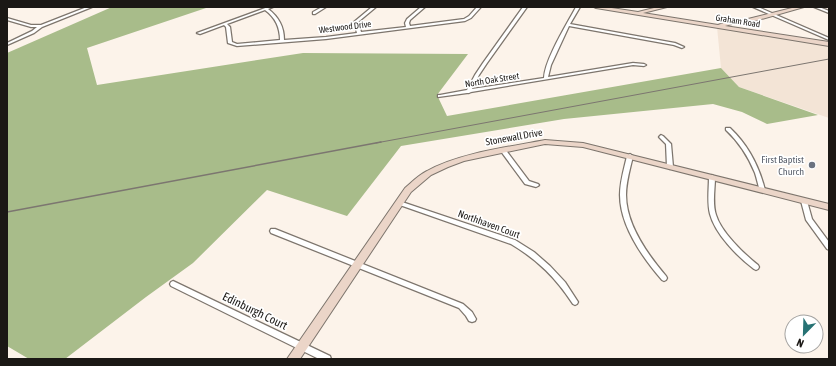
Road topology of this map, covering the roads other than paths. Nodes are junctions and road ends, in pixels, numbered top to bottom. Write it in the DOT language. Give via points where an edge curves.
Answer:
graph roads {
  1 [pos="90,7"];
  2 [pos="271,7"];
  3 [pos="324,7"];
  4 [pos="374,7"];
  5 [pos="423,7"];
  6 [pos="479,7"];
  7 [pos="525,7"];
  8 [pos="578,7"];
  9 [pos="596,7"];
  10 [pos="665,7"];
  11 [pos="755,7"];
  12 [pos="802,7"];
  13 [pos="816,7"];
  14 [pos="266,9"];
  15 [pos="829,12"];
  16 [pos="314,13"];
  17 [pos="636,13"];
  18 [pos="773,15"];
  19 [pos="7,19"];
  20 [pos="744,22"];
  21 [pos="224,24"];
  22 [pos="41,26"];
  23 [pos="568,26"];
  24 [pos="408,27"];
  25 [pos="717,27"];
  26 [pos="736,30"];
  27 [pos="199,33"];
  28 [pos="359,33"];
  29 [pos="829,38"];
  30 [pos="282,42"];
  31 [pos="7,44"];
  32 [pos="829,44"];
  33 [pos="682,47"];
  34 [pos="644,65"];
  35 [pos="546,78"];
  36 [pos="469,92"];
  37 [pos="440,96"];
  38 [pos="728,129"];
  39 [pos="661,137"];
  40 [pos="503,150"];
  41 [pos="630,156"];
  42 [pos="670,167"];
  43 [pos="712,177"];
  44 [pos="536,185"];
  45 [pos="762,190"];
  46 [pos="804,201"];
  47 [pos="399,203"];
  48 [pos="829,208"];
  49 [pos="273,231"];
  50 [pos="829,247"];
  51 [pos="358,265"];
  52 [pos="756,267"];
  53 [pos="664,278"];
  54 [pos="173,284"];
  55 [pos="575,302"];
  56 [pos="472,319"];
  57 [pos="301,347"];
  58 [pos="293,359"];
  59 [pos="327,359"];
  1 -- 22 [label="street"];
  2 -- 14 [label="street"];
  3 -- 16 [label="street"];
  4 -- 28 [label="street" via="356,22"];
  5 -- 24 [label="street" via="408,20"];
  6 -- 24 [label="street, Westwood Drive" via="465,20"];
  7 -- 36 [label="street" via="477,75"];
  8 -- 23 [label="street"];
  9 -- 17 [label="street, Graham Road"];
  10 -- 17 [label="street"];
  11 -- 18 [label="street"];
  12 -- 18 [label="street"];
  13 -- 15 [label="street"];
  14 -- 21 [label="street"];
  14 -- 30 [label="street" via="277,18 283,34"];
  17 -- 25 [label="street, Graham Road"];
  18 -- 20 [label="street"];
  18 -- 29 [label="street"];
  19 -- 22 [label="street" via="31,26"];
  20 -- 25 [label="street" via="732,22"];
  20 -- 26 [label="street" via="732,26"];
  21 -- 27 [label="street"];
  21 -- 30 [label="street, Westwood Drive" via="228,27 230,43 233,45"];
  22 -- 31 [label="street"];
  23 -- 33 [label="street"];
  23 -- 35 [label="street" via="545,74"];
  24 -- 28 [label="street, Westwood Drive"];
  25 -- 26 [label="street, Graham Road"];
  26 -- 32 [label="street, Graham Road"];
  28 -- 30 [label="street, Westwood Drive"];
  34 -- 35 [label="street, North Oak Street" via="633,64"];
  35 -- 36 [label="street, North Oak Street"];
  36 -- 37 [label="street, North Oak Street"];
  38 -- 45 [label="street" via="755,167"];
  39 -- 42 [label="street" via="668,144"];
  40 -- 41 [label="street, Stonewall Drive" via="556,142 583,145"];
  40 -- 44 [label="street" via="527,182"];
  40 -- 47 [label="street, Stonewall Drive" via="463,158 435,169 414,185"];
  41 -- 42 [label="street, Stonewall Drive"];
  41 -- 53 [label="street" via="623,198 628,220 633,232"];
  42 -- 43 [label="street, Stonewall Drive"];
  43 -- 45 [label="street, Stonewall Drive"];
  43 -- 52 [label="street" via="712,213 718,226 728,240"];
  45 -- 46 [label="street, Stonewall Drive"];
  46 -- 48 [label="street, Stonewall Drive"];
  46 -- 50 [label="street" via="809,220"];
  47 -- 51 [label="street, Stonewall Drive"];
  47 -- 55 [label="street, Northhaven Court" via="524,248 551,269"];
  49 -- 51 [label="street"];
  51 -- 56 [label="street" via="461,306"];
  51 -- 57 [label="street, Stonewall Drive"];
  54 -- 57 [label="street, Edinburgh Court"];
  57 -- 58 [label="street, Stonewall Drive"];
  57 -- 59 [label="street, Edinburgh Court"];
}
